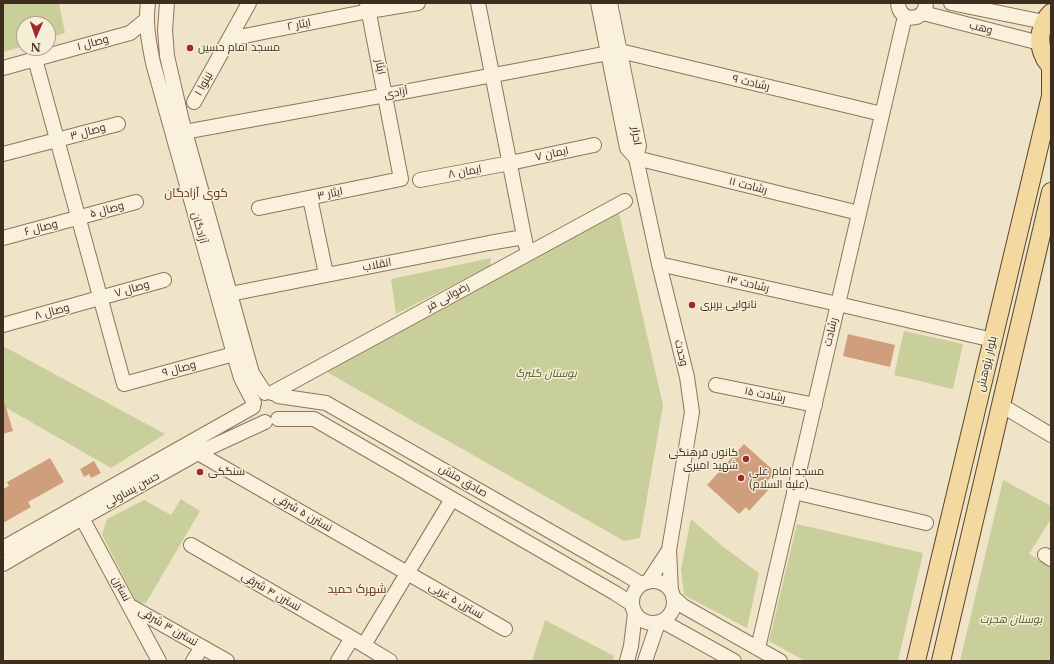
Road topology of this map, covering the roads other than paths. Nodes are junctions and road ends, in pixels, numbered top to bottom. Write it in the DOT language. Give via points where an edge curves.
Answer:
graph roads {
  1 [pos="148,3"];
  2 [pos="167,3"];
  3 [pos="249,3"];
  4 [pos="418,3"];
  5 [pos="478,3"];
  6 [pos="598,3"];
  7 [pos="610,3"];
  8 [pos="898,3"];
  9 [pos="952,3"];
  10 [pos="368,7"];
  11 [pos="925,8"];
  12 [pos="905,16"];
  13 [pos="1048,17"];
  14 [pos="146,20"];
  15 [pos="229,39"];
  16 [pos="1040,44"];
  17 [pos="614,52"];
  18 [pos="35,59"];
  19 [pos="1051,67"];
  20 [pos="3,68"];
  21 [pos="493,76"];
  22 [pos="385,94"];
  23 [pos="194,102"];
  24 [pos="882,114"];
  25 [pos="118,124"];
  26 [pos="184,132"];
  27 [pos="57,140"];
  28 [pos="594,145"];
  29 [pos="3,154"];
  30 [pos="636,158"];
  31 [pos="510,163"];
  32 [pos="401,179"];
  33 [pos="420,180"];
  34 [pos="1051,194"];
  35 [pos="310,198"];
  36 [pos="625,201"];
  37 [pos="136,202"];
  38 [pos="259,208"];
  39 [pos="859,213"];
  40 [pos="78,218"];
  41 [pos="524,237"];
  42 [pos="3,238"];
  43 [pos="528,253"];
  44 [pos="659,264"];
  45 [pos="326,274"];
  46 [pos="164,280"];
  47 [pos="230,294"];
  48 [pos="101,298"];
  49 [pos="838,304"];
  50 [pos="3,325"];
  51 [pos="992,340"];
  52 [pos="234,354"];
  53 [pos="716,385"];
  54 [pos="272,394"];
  55 [pos="254,405"];
  56 [pos="815,405"];
  57 [pos="1001,405"];
  58 [pos="271,420"];
  59 [pos="1051,435"];
  60 [pos="198,453"];
  61 [pos="794,492"];
  62 [pos="452,499"];
  63 [pos="82,518"];
  64 [pos="926,523"];
  65 [pos="191,546"];
  66 [pos="3,548"];
  67 [pos="669,550"];
  68 [pos="3,564"];
  69 [pos="408,573"];
  70 [pos="644,583"];
  71 [pos="672,594"];
  72 [pos="130,606"];
  73 [pos="633,609"];
  74 [pos="660,622"];
  75 [pos="505,629"];
  76 [pos="352,638"];
  77 [pos="364,645"];
  78 [pos="202,647"];
  79 [pos="758,648"];
  80 [pos="387,660"];
  81 [pos="159,661"];
  82 [pos="193,661"];
  83 [pos="227,661"];
  84 [pos="338,661"];
  85 [pos="627,661"];
  86 [pos="645,661"];
  87 [pos="734,661"];
  88 [pos="780,661"];
  89 [pos="916,661"];
  90 [pos="941,661"];
  1 -- 14 [label="street, آزادگان"];
  2 -- 26 [label="street, آزادگان" via="167,56"];
  3 -- 15 [label="street, نینوا ۱"];
  4 -- 10 [label="street, ایثار ۲"];
  5 -- 21 [label="street"];
  6 -- 17 [label="street, احرار"];
  7 -- 17 [label="street, احرار"];
  8 -- 12 [label="street" via="899,10"];
  9 -- 13 [label="street, وهب"];
  10 -- 15 [label="street, ایثار ۲"];
  10 -- 22 [label="street, ایثار"];
  11 -- 12 [label="street" via="914,18"];
  11 -- 16 [label="street, وهب"];
  12 -- 24 [label="street, رشادت"];
  13 -- 16 [label="main road" via="1041,32"];
  14 -- 18 [label="street, وصال ۱" via="130,33"];
  14 -- 52 [label="street, آزادگان" via="153,63"];
  15 -- 23 [label="street, نینوا ۱"];
  16 -- 19 [label="main road"];
  17 -- 21 [label="street, آزادی"];
  17 -- 24 [label="street, رشادت ۹"];
  17 -- 30 [label="street, احرار" via="627,148"];
  18 -- 20 [label="street, وصال ۱"];
  18 -- 27 [label="street"];
  19 -- 51 [label="main road, بلوار پژوهش" via="1051,96"];
  21 -- 22 [label="street, آزادی"];
  21 -- 31 [label="street"];
  22 -- 26 [label="street, آزادی"];
  22 -- 32 [label="street, ایثار"];
  24 -- 39 [label="street, رشادت"];
  25 -- 27 [label="street, وصال ۳"];
  26 -- 47 [label="street, آزادگان"];
  27 -- 29 [label="street, وصال ۳"];
  27 -- 40 [label="street"];
  28 -- 31 [label="street, ایمان ۷"];
  30 -- 39 [label="street, رشادت ۱۱"];
  30 -- 44 [label="street, وحدت"];
  31 -- 33 [label="street, ایمان ۸"];
  31 -- 41 [label="street"];
  32 -- 35 [label="street, ایثار ۳"];
  34 -- 57 [label="main road, بلوار پژوهش"];
  35 -- 38 [label="street, ایثار ۳"];
  35 -- 45 [label="street"];
  36 -- 43 [label="street, رضوانی فر"];
  37 -- 40 [label="street, وصال ۵"];
  39 -- 49 [label="street, رشادت"];
  40 -- 42 [label="street, وصال ۶"];
  40 -- 48 [label="street"];
  41 -- 43 [label="street"];
  41 -- 45 [label="street, انقلاب"];
  43 -- 54 [label="street, رضوانی فر"];
  44 -- 49 [label="street, رشادت ۱۳"];
  44 -- 67 [label="street, وحدت" via="687,377 692,412"];
  45 -- 47 [label="street, انقلاب"];
  46 -- 48 [label="street, وصال ۷"];
  47 -- 54 [label="street, آزادگان" via="252,373"];
  48 -- 50 [label="street, وصال ۸"];
  48 -- 52 [label="street, وصال ۹" via="124,384"];
  49 -- 51 [label="street, رشادت ۱۳"];
  49 -- 56 [label="street, رشادت"];
  51 -- 89 [label="main road, بلوار پژوهش"];
  52 -- 55 [label="street, آزادگان" via="241,378"];
  53 -- 56 [label="street, رشادت ۱۵"];
  54 -- 55 [label="street" via="258,396"];
  54 -- 58 [label="street" via="281,399 283,412"];
  54 -- 70 [label="street, صادق منش" via="326,403"];
  55 -- 58 [label="street" via="254,412 260,420"];
  55 -- 66 [label="street, حسن یساولی"];
  56 -- 61 [label="street, رشادت"];
  57 -- 59 [label="street"];
  57 -- 90 [label="main road, بلوار پژوهش"];
  58 -- 60 [label="street, حسن یساولی"];
  58 -- 62 [label="street, صادق منش" via="314,419"];
  60 -- 63 [label="street, حسن یساولی"];
  60 -- 69 [label="street, نسترن ۵ شرقی"];
  61 -- 64 [label="street"];
  61 -- 79 [label="street, رشادت"];
  62 -- 69 [label="street"];
  62 -- 73 [label="street, صادق منش" via="615,594"];
  63 -- 68 [label="street, حسن یساولی"];
  63 -- 72 [label="street, نسترن"];
  65 -- 76 [label="street, نسترن ۴ شرقی"];
  67 -- 70 [label="street, وحدت"];
  67 -- 71 [label="street, وحدت"];
  69 -- 75 [label="street, نسترن ۵ غربی"];
  69 -- 77 [label="street"];
  70 -- 71 [label="street" via="660,583"];
  70 -- 73 [label="street" via="633,594"];
  71 -- 74 [label="street" via="672,610 669,616"];
  71 -- 79 [label="street" via="683,606"];
  72 -- 78 [label="street, نسترن ۳ شرقی"];
  72 -- 81 [label="street, نسترن"];
  73 -- 74 [label="street" via="645,622"];
  73 -- 85 [label="street" via="631,646"];
  74 -- 86 [label="street"];
  74 -- 87 [label="street"];
  76 -- 77 [label="street, نسترن ۴ شرقی"];
  76 -- 84 [label="street"];
  77 -- 80 [label="street, نسترن ۴ شرقی"];
  78 -- 82 [label="street"];
  78 -- 83 [label="street, نسترن ۳ شرقی"];
  79 -- 88 [label="street"];
}
